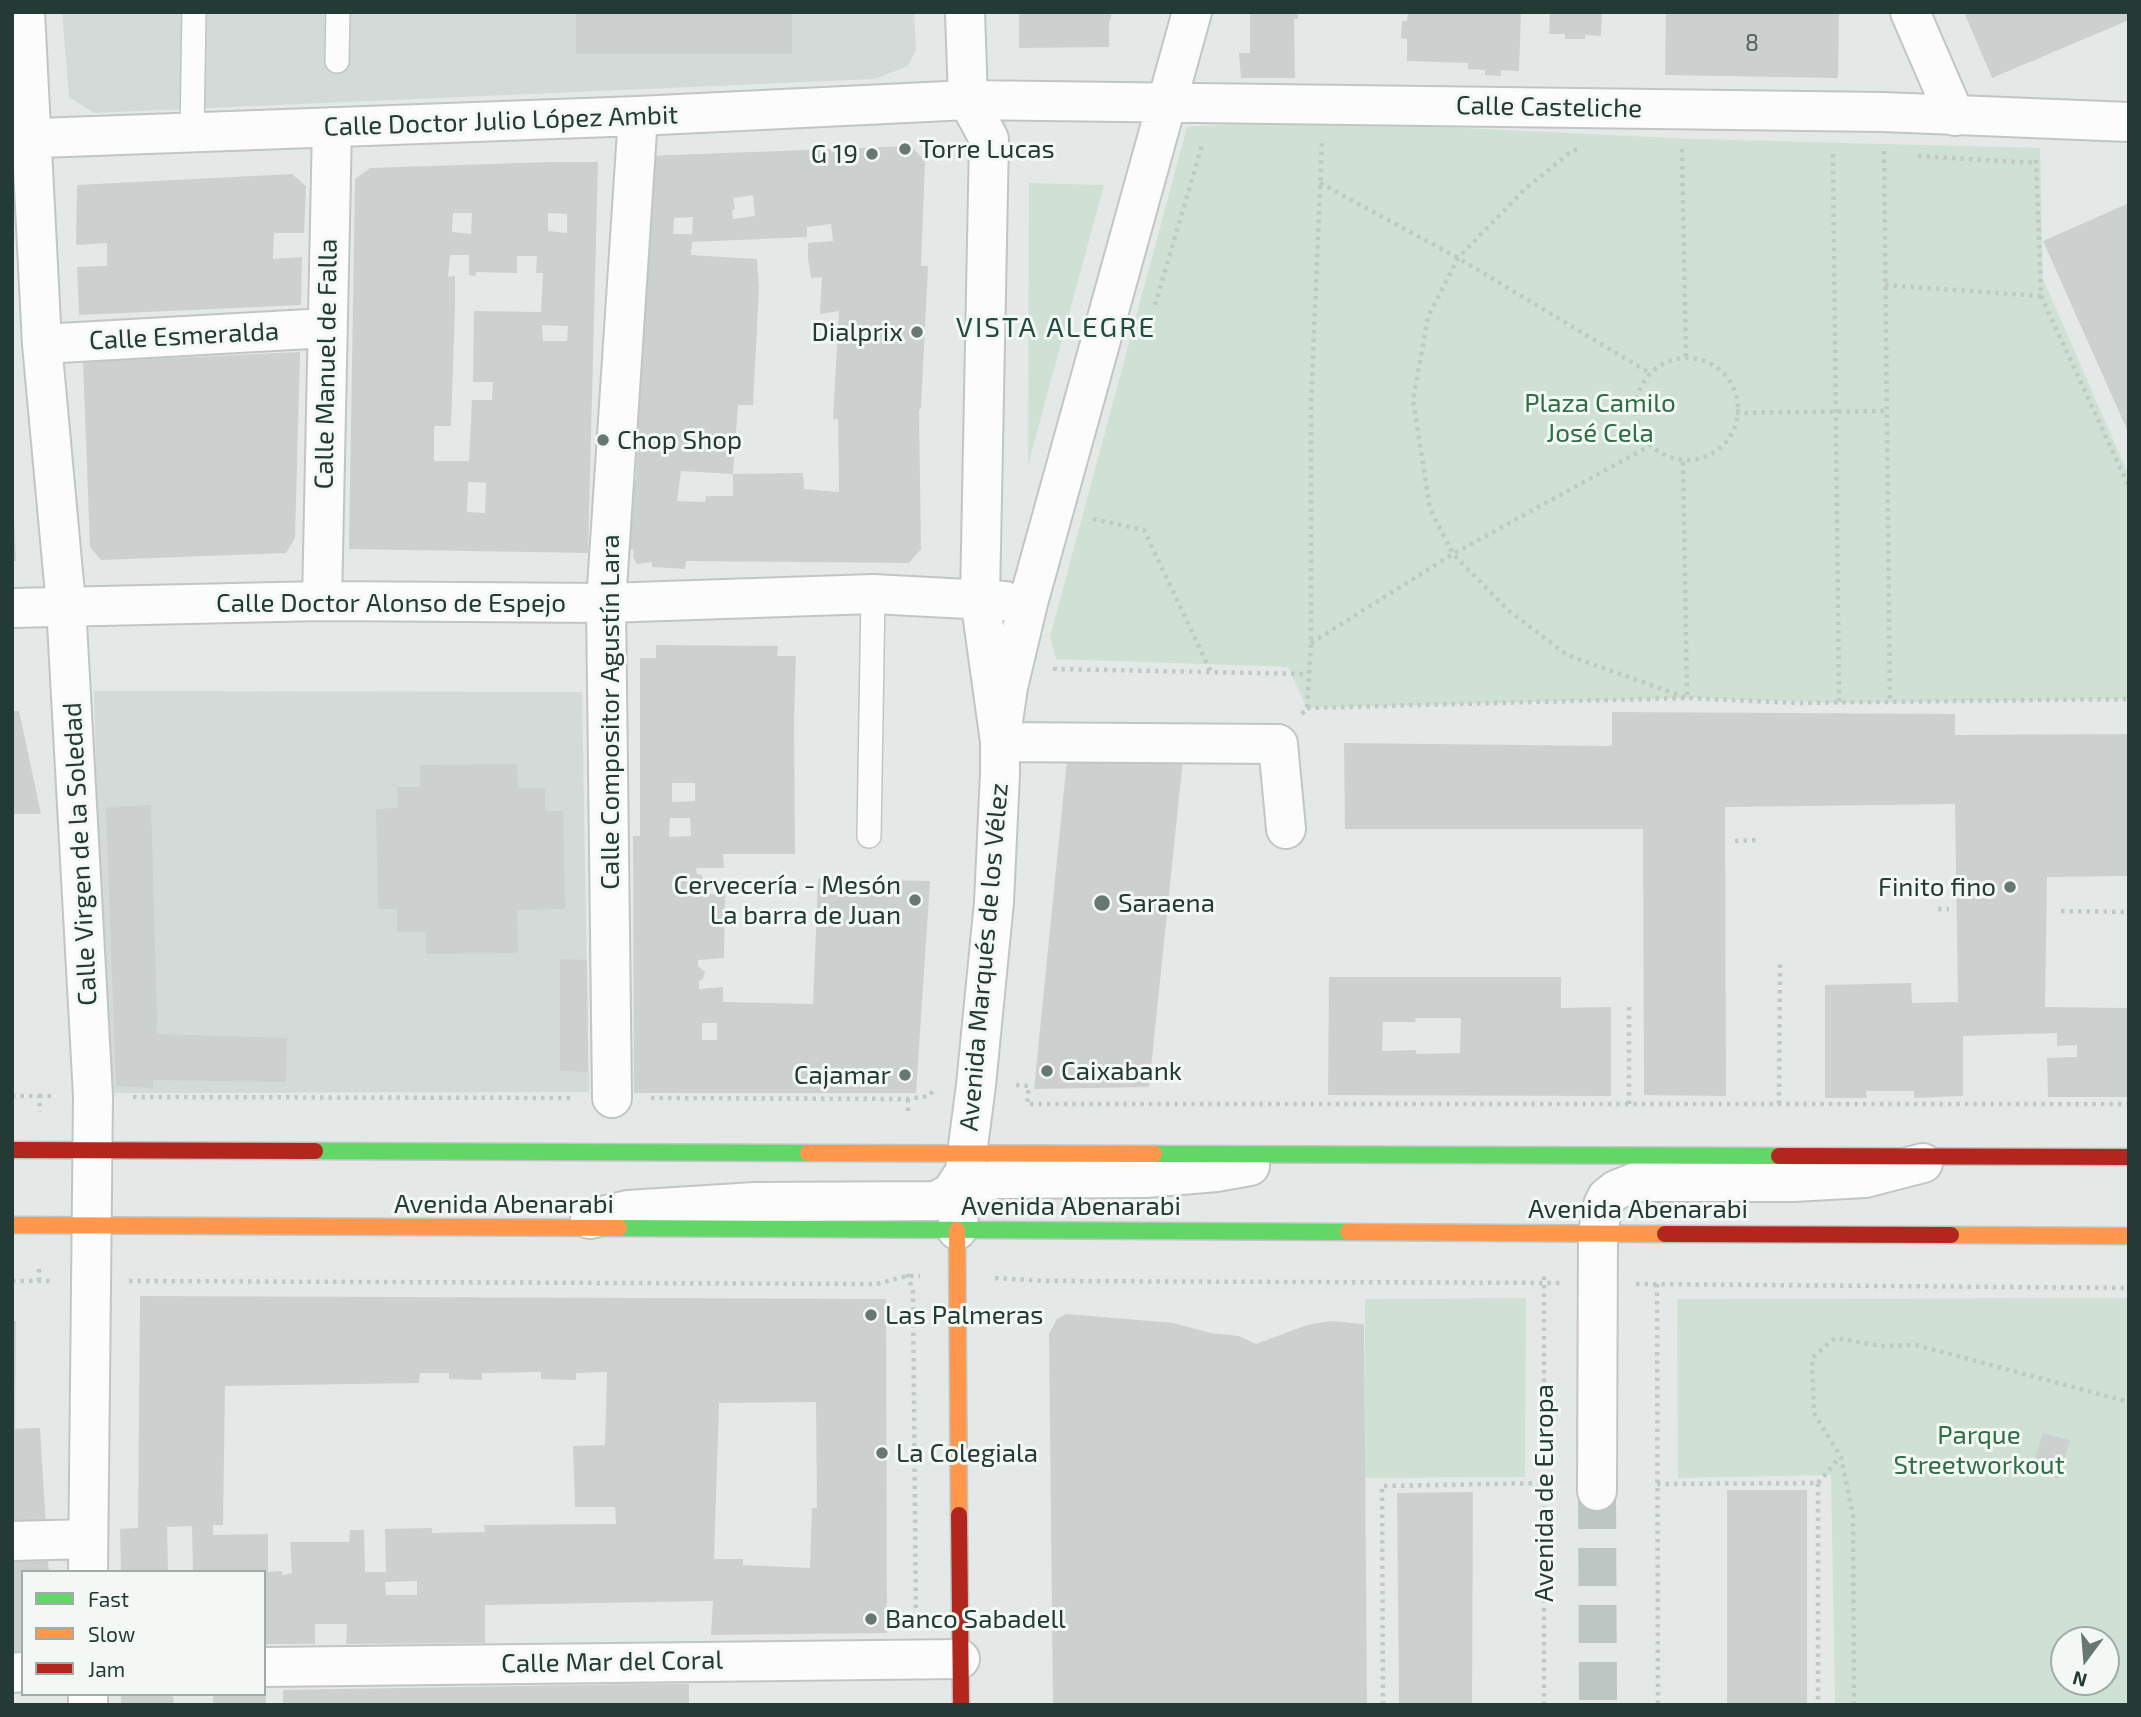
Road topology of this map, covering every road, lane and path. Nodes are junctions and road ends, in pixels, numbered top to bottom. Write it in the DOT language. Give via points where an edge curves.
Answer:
graph roads {
  1 [pos="25,12"];
  2 [pos="194,12"];
  3 [pos="338,12"];
  4 [pos="965,12"];
  5 [pos="1192,12"];
  6 [pos="1910,12"];
  7 [pos="337,61"];
  8 [pos="968,100"];
  9 [pos="1167,101"];
  10 [pos="1883,112"];
  11 [pos="638,116"];
  12 [pos="1955,116"];
  13 [pos="2034,119"];
  14 [pos="2129,122"];
  15 [pos="332,127"];
  16 [pos="192,133"];
  17 [pos="22,138"];
  18 [pos="1216,141"];
  19 [pos="1309,142"];
  20 [pos="1322,142"];
  21 [pos="1336,142"];
  22 [pos="1559,149"];
  23 [pos="1573,150"];
  24 [pos="1586,150"];
  25 [pos="1696,150"];
  26 [pos="1819,153"];
  27 [pos="1833,154"];
  28 [pos="1846,154"];
  29 [pos="1871,154"];
  30 [pos="1884,154"];
  31 [pos="1898,155"];
  32 [pos="1911,156"];
  33 [pos="2036,163"];
  34 [pos="1320,183"];
  35 [pos="1458,258"];
  36 [pos="1885,285"];
  37 [pos="2041,296"];
  38 [pos="1154,309"];
  39 [pos="327,328"];
  40 [pos="1686,359"];
  41 [pos="33,365"];
  42 [pos="1651,374"];
  43 [pos="1836,411"];
  44 [pos="1885,411"];
  45 [pos="1737,413"];
  46 [pos="1651,445"];
  47 [pos="1683,459"];
  48 [pos="2129,487"];
  49 [pos="1098,506"];
  50 [pos="1055,508"];
  51 [pos="1094,520"];
  52 [pos="1091,532"];
  53 [pos="1453,554"];
  54 [pos="873,594"];
  55 [pos="980,598"];
  56 [pos="322,601"];
  57 [pos="606,603"];
  58 [pos="1028,603"];
  59 [pos="66,605"];
  60 [pos="12,608"];
  61 [pos="1311,643"];
  62 [pos="1056,659"];
  63 [pos="1210,672"];
  64 [pos="1308,674"];
  65 [pos="1687,698"];
  66 [pos="2129,699"];
  67 [pos="1890,702"];
  68 [pos="1796,703"];
  69 [pos="1839,703"];
  70 [pos="1797,713"];
  71 [pos="1000,742"];
  72 [pos="1286,829"];
  73 [pos="869,836"];
  74 [pos="1760,840"];
  75 [pos="1735,841"];
  76 [pos="1938,909"];
  77 [pos="1949,909"];
  78 [pos="2061,911"];
  79 [pos="2129,912"];
  80 [pos="1780,964"];
  81 [pos="1629,1007"];
  82 [pos="994,1085"];
  83 [pos="1205,1095"];
  84 [pos="39,1096"];
  85 [pos="93,1096"];
  86 [pos="1012,1096"];
  87 [pos="612,1098"];
  88 [pos="908,1098"];
  89 [pos="1205,1104"];
  90 [pos="1629,1104"];
  91 [pos="1779,1104"];
  92 [pos="2129,1104"];
  93 [pos="12,1150"];
  94 [pos="92,1150"];
  95 [pos="908,1153"];
  96 [pos="1318,1154"];
  97 [pos="1948,1156"];
  98 [pos="2129,1157"];
  99 [pos="962,1190"];
  100 [pos="12,1225"];
  101 [pos="91,1226"];
  102 [pos="551,1228"];
  103 [pos="907,1230"];
  104 [pos="1598,1233"];
  105 [pos="2129,1236"];
  106 [pos="907,1276"];
  107 [pos="957,1276"];
  108 [pos="12,1281"];
  109 [pos="90,1281"];
  110 [pos="1544,1282"];
  111 [pos="1598,1283"];
  112 [pos="1657,1284"];
  113 [pos="2129,1288"];
  114 [pos="2129,1402"];
  115 [pos="1840,1457"];
  116 [pos="1544,1483"];
  117 [pos="1657,1483"];
  118 [pos="1818,1483"];
  119 [pos="1597,1491"];
  120 [pos="12,1541"];
  121 [pos="88,1555"];
  122 [pos="916,1658"];
  123 [pos="960,1659"];
  124 [pos="266,1667"];
  125 [pos="961,1705"];
  126 [pos="1383,1705"];
  127 [pos="1544,1705"];
  128 [pos="1658,1705"];
  129 [pos="1818,1705"];
  130 [pos="1854,1705"];
  1 -- 17 [label="street, Calle Virgen de la Soledad"];
  2 -- 16 [label="lane"];
  3 -- 7 [label="lane"];
  4 -- 8 [label="street, Avenida Marqués de los Vélez"];
  5 -- 9 [label="street"];
  6 -- 12 [label="street"];
  8 -- 9 [label="street, Calle Casteliche"];
  8 -- 11 [label="street, Calle Doctor Julio López Ambit"];
  8 -- 55 [label="street, Avenida Marqués de los Vélez" via="989,139"];
  9 -- 10 [label="street, Calle Casteliche"];
  9 -- 50 [label="street"];
  10 -- 12 [label="street, Calle Casteliche"];
  10 -- 30 [label="path"];
  11 -- 15 [label="street, Calle Doctor Julio López Ambit"];
  11 -- 57 [label="street, Calle Compositor Agustín Lara"];
  12 -- 13 [label="street, Calle Casteliche"];
  13 -- 14 [label="street, Calle Casteliche"];
  13 -- 33 [label="path"];
  15 -- 16 [label="street, Calle Doctor Julio López Ambit"];
  15 -- 39 [label="street, Calle Manuel de Falla"];
  16 -- 17 [label="street, Calle Doctor Julio López Ambit"];
  17 -- 41 [label="street, Calle Virgen de la Soledad"];
  18 -- 38 [label="path" via="1203,141"];
  19 -- 20 [label="path"];
  20 -- 21 [label="path"];
  20 -- 34 [label="path"];
  22 -- 23 [label="path"];
  23 -- 24 [label="path"];
  23 -- 35 [label="path" via="1525,189"];
  25 -- 40 [label="path" via="1682,149"];
  26 -- 27 [label="path"];
  27 -- 28 [label="path"];
  27 -- 43 [label="path"];
  29 -- 30 [label="path"];
  30 -- 31 [label="path"];
  30 -- 36 [label="path"];
  32 -- 33 [label="path"];
  33 -- 37 [label="path"];
  34 -- 35 [label="path"];
  34 -- 61 [label="path" via="1311,404"];
  35 -- 42 [label="path"];
  35 -- 53 [label="path" via="1428,317 1413,400 1430,509"];
  36 -- 37 [label="path"];
  36 -- 44 [label="path"];
  37 -- 48 [label="path"];
  39 -- 41 [label="street, Calle Esmeralda"];
  39 -- 56 [label="street, Calle Manuel de Falla"];
  40 -- 42 [label="path" via="1660,364"];
  40 -- 45 [label="path" via="1704,359 1719,368 1738,396"];
  41 -- 59 [label="street, Calle Virgen de la Soledad"];
  42 -- 46 [label="path" via="1636,397 1637,424"];
  43 -- 44 [label="path"];
  43 -- 45 [label="path"];
  43 -- 69 [label="path"];
  44 -- 67 [label="path"];
  45 -- 47 [label="path" via="1727,443 1699,460"];
  46 -- 47 [label="path" via="1671,458"];
  46 -- 53 [label="path"];
  47 -- 65 [label="path"];
  49 -- 51 [label="path"];
  50 -- 51 [label="path"];
  50 -- 58 [label="street"];
  51 -- 52 [label="path"];
  51 -- 63 [label="path" via="1144,530"];
  53 -- 61 [label="path"];
  53 -- 65 [label="path" via="1508,610 1567,655"];
  54 -- 55 [label="street, Calle Doctor Alonso de Espejo"];
  54 -- 57 [label="street, Calle Doctor Alonso de Espejo"];
  54 -- 73 [label="lane"];
  55 -- 58 [label="street, Calle Doctor Alonso de Espejo"];
  55 -- 71 [label="street, Avenida Marqués de los Vélez"];
  56 -- 57 [label="street, Calle Doctor Alonso de Espejo"];
  56 -- 59 [label="street, Calle Doctor Alonso de Espejo"];
  57 -- 87 [label="street, Calle Compositor Agustín Lara"];
  58 -- 71 [label="street"];
  59 -- 60 [label="street, Calle Doctor Alonso de Espejo"];
  59 -- 85 [label="street, Calle Virgen de la Soledad"];
  61 -- 64 [label="path"];
  62 -- 63 [label="path" via="1055,669"];
  63 -- 64 [label="path"];
  64 -- 65 [label="path" via="1307,708"];
  65 -- 68 [label="path"];
  66 -- 67 [label="path"];
  67 -- 69 [label="path"];
  68 -- 69 [label="path"];
  68 -- 70 [label="path"];
  71 -- 72 [label="street" via="1278,744"];
  71 -- 82 [label="street, Avenida Marqués de los Vélez"];
  74 -- 75 [label="path"];
  76 -- 77 [label="path"];
  78 -- 79 [label="path"];
  80 -- 91 [label="path"];
  81 -- 90 [label="path"];
  82 -- 86 [label="path"];
  82 -- 88 [label="path" via="937,1084 929,1096"];
  82 -- 89 [label="path" via="1029,1086 1027,1104"];
  82 -- 99 [label="street, Avenida Marqués de los Vélez"];
  83 -- 89 [label="path"];
  84 -- 85 [label="path"];
  85 -- 87 [label="path"];
  85 -- 94 [label="street, Calle Virgen de la Soledad"];
  87 -- 88 [label="path"];
  88 -- 95 [label="path"];
  89 -- 90 [label="path"];
  90 -- 91 [label="path"];
  91 -- 92 [label="path"];
  93 -- 94 [label="main road, Avenida Abenarabi"];
  94 -- 95 [label="main road, Avenida Abenarabi"];
  94 -- 101 [label="street, Calle Virgen de la Soledad"];
  95 -- 99 [label="main road, Avenida Abenarabi"];
  96 -- 97 [label="main road, Avenida Abenarabi"];
  96 -- 99 [label="main road, Avenida Abenarabi"];
  96 -- 99 [label="street" via="1216,1172 1145,1178 996,1178"];
  97 -- 98 [label="main road, Avenida Abenarabi"];
  97 -- 104 [label="street, Avenida de Europa" via="1865,1178 1636,1182 1607,1197"];
  99 -- 102 [label="street" via="936,1201 755,1202 628,1210"];
  99 -- 103 [label="main road, Avenida Abenarabi"];
  99 -- 104 [label="main road, Avenida Abenarabi"];
  99 -- 107 [label="main road, Avenida Marqués de los Vélez"];
  100 -- 101 [label="main road, Avenida Abenarabi"];
  101 -- 102 [label="main road, Avenida Abenarabi"];
  101 -- 109 [label="street, Calle Virgen de la Soledad"];
  102 -- 103 [label="main road, Avenida Abenarabi"];
  103 -- 106 [label="path"];
  104 -- 105 [label="main road, Avenida Abenarabi"];
  104 -- 111 [label="street, Avenida de Europa"];
  106 -- 107 [label="path"];
  106 -- 109 [label="path" via="877,1284"];
  106 -- 122 [label="path" via="913,1290"];
  107 -- 110 [label="path" via="1044,1281"];
  107 -- 123 [label="main road, Avenida Marqués de los Vélez"];
  108 -- 109 [label="path"];
  109 -- 121 [label="street, Calle Virgen de la Soledad"];
  110 -- 111 [label="path"];
  110 -- 116 [label="path, Avenida de Europa"];
  111 -- 112 [label="path"];
  111 -- 119 [label="street, Avenida de Europa"];
  112 -- 113 [label="path"];
  112 -- 117 [label="path"];
  114 -- 115 [label="path" via="1916,1345 1881,1346 1835,1338 1812,1359 1814,1413"];
  115 -- 118 [label="path"];
  115 -- 130 [label="path" via="1853,1515"];
  116 -- 126 [label="path" via="1382,1486"];
  116 -- 127 [label="path, Avenida de Europa"];
  117 -- 118 [label="path"];
  117 -- 128 [label="path"];
  118 -- 129 [label="path"];
  120 -- 121 [label="street"];
  122 -- 123 [label="street, Calle Mar del Coral"];
  122 -- 124 [label="street, Calle Mar del Coral"];
  123 -- 125 [label="main road, Avenida Marqués de los Vélez"];
}
